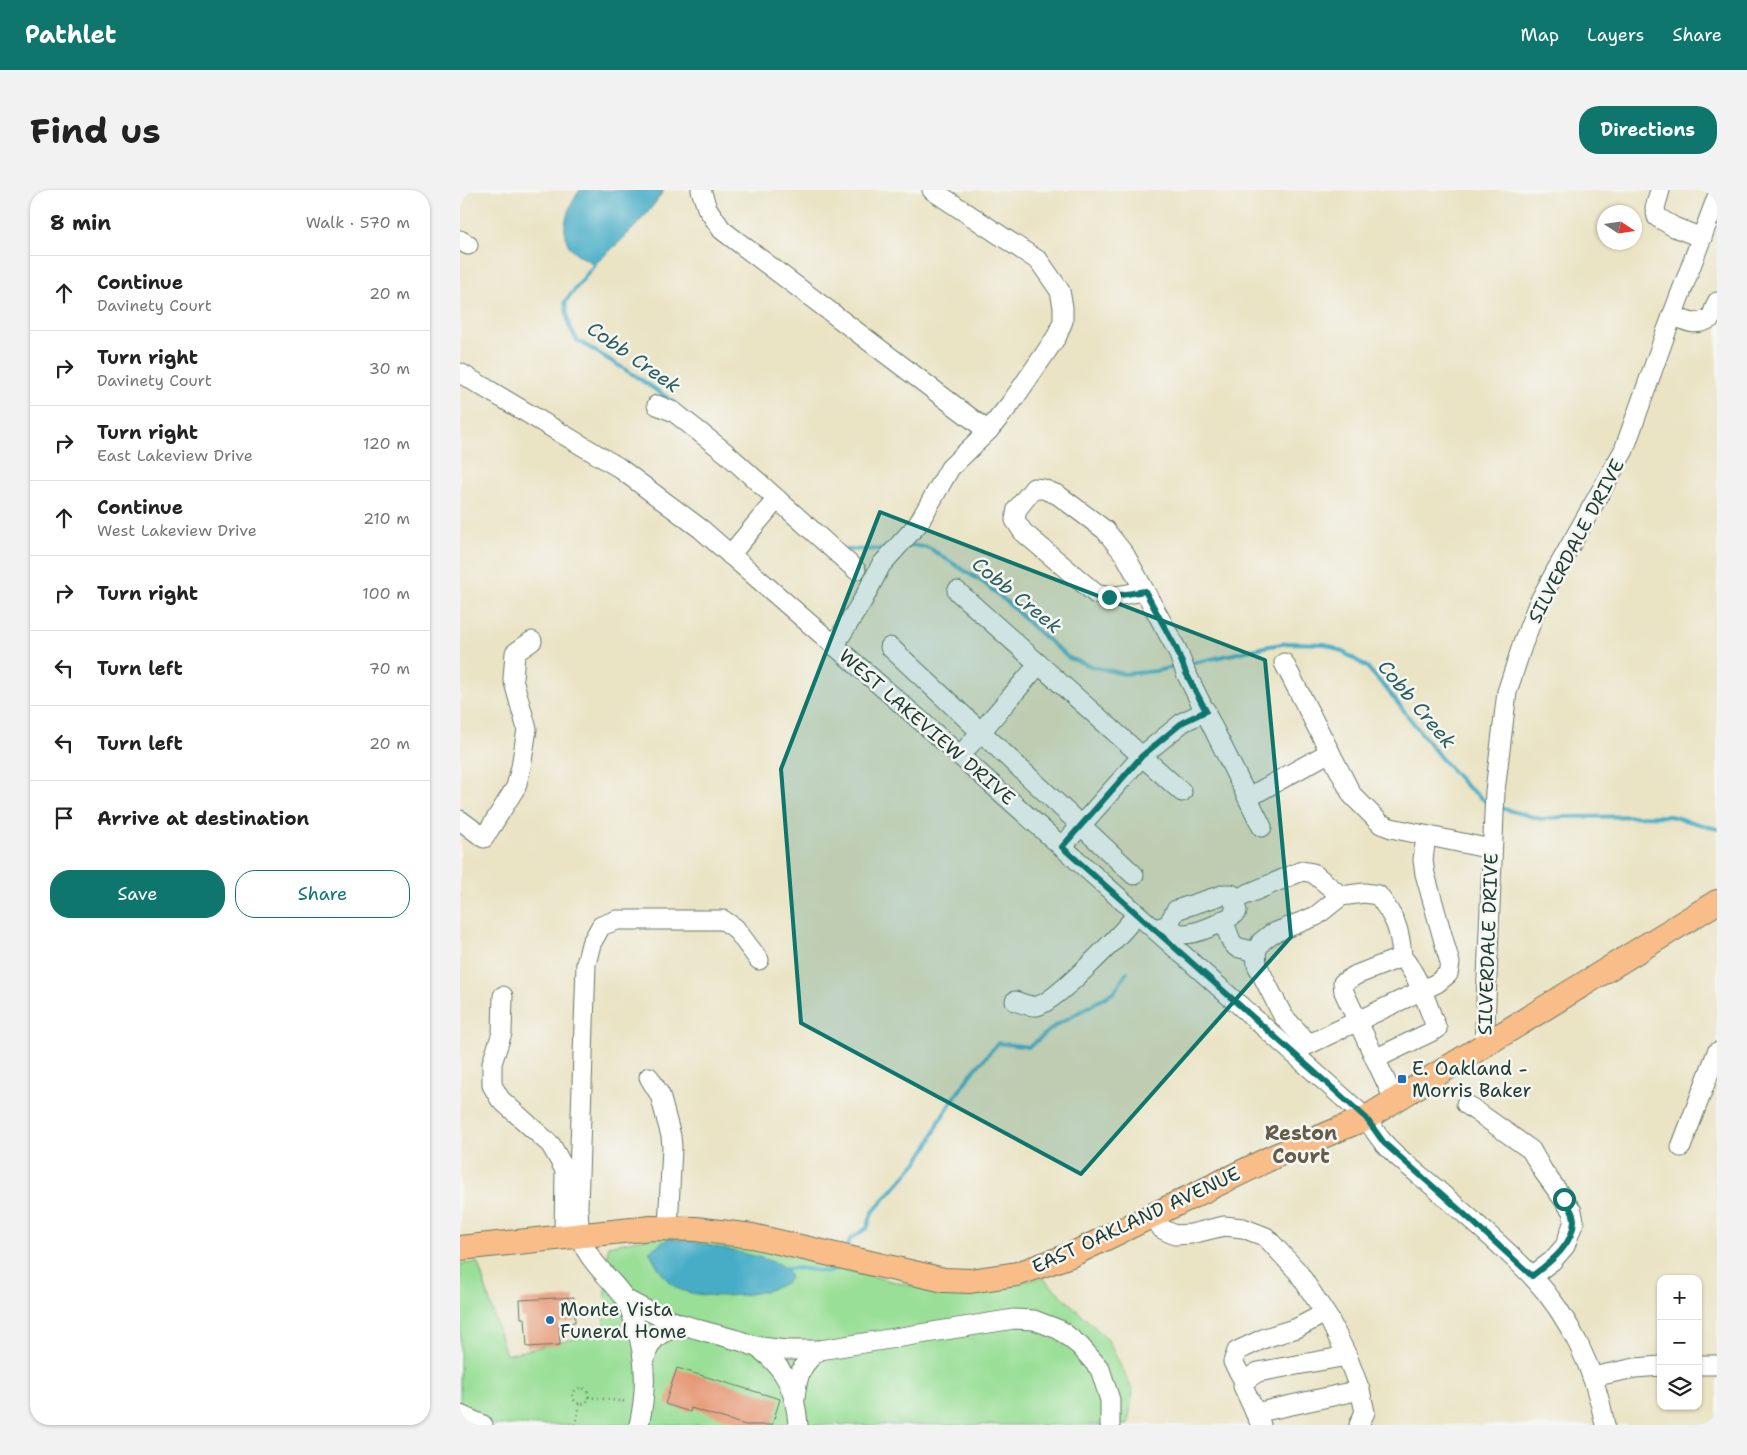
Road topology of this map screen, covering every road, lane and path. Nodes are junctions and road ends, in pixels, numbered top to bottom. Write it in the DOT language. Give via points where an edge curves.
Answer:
graph roads {
  1 [pos="701,190"];
  2 [pos="932,190"];
  3 [pos="1660,190"];
  4 [pos="1717,197"];
  5 [pos="1702,238"];
  6 [pos="1717,302"];
  7 [pos="1672,315"];
  8 [pos="460,373"];
  9 [pos="657,405"];
  10 [pos="988,431"];
  11 [pos="777,499"];
  12 [pos="730,555"];
  13 [pos="856,570"];
  14 [pos="957,591"];
  15 [pos="1145,591"];
  16 [pos="532,641"];
  17 [pos="834,646"];
  18 [pos="890,647"];
  19 [pos="1284,663"];
  20 [pos="1039,664"];
  21 [pos="1206,711"];
  22 [pos="981,732"];
  23 [pos="1330,752"];
  24 [pos="960,756"];
  25 [pos="1142,756"];
  26 [pos="1182,792"];
  27 [pos="1249,797"];
  28 [pos="460,820"];
  29 [pos="1081,826"];
  30 [pos="1262,827"];
  31 [pos="1426,836"];
  32 [pos="1062,847"];
  33 [pos="1492,849"];
  34 [pos="1134,875"];
  35 [pos="1341,896"];
  36 [pos="1233,900"];
  37 [pos="1717,902"];
  38 [pos="1138,914"];
  39 [pos="1224,920"];
  40 [pos="1162,927"];
  41 [pos="1256,952"];
  42 [pos="1402,957"];
  43 [pos="759,960"];
  44 [pos="1429,987"];
  45 [pos="503,996"];
  46 [pos="1015,1001"];
  47 [pos="1358,1021"];
  48 [pos="1484,1047"];
  49 [pos="1301,1048"];
  50 [pos="1717,1052"];
  51 [pos="1375,1059"];
  52 [pos="649,1077"];
  53 [pos="1395,1101"];
  54 [pos="1466,1104"];
  55 [pos="1366,1118"];
  56 [pos="1681,1147"];
  57 [pos="1153,1215"];
  58 [pos="668,1228"];
  59 [pos="572,1235"];
  60 [pos="460,1248"];
  61 [pos="1532,1276"];
  62 [pos="625,1299"];
  63 [pos="1325,1313"];
  64 [pos="686,1326"];
  65 [pos="754,1346"];
  66 [pos="820,1350"];
  67 [pos="1347,1356"];
  68 [pos="644,1359"];
  69 [pos="1702,1365"];
  70 [pos="1717,1365"];
  71 [pos="1657,1366"];
  72 [pos="1592,1378"];
  73 [pos="1244,1381"];
  74 [pos="1360,1390"];
  75 [pos="588,1397"];
  76 [pos="795,1399"];
  77 [pos="580,1404"];
  78 [pos="644,1404"];
  79 [pos="460,1415"];
  80 [pos="1258,1419"];
  81 [pos="483,1425"];
  82 [pos="575,1425"];
  83 [pos="639,1425"];
  84 [pos="798,1425"];
  85 [pos="1110,1425"];
  86 [pos="1359,1425"];
  87 [pos="1605,1425"];
  1 -- 10 [label="street" via="707,208 722,230"];
  2 -- 10 [label="street" via="1039,261 1060,291 1063,321 1057,336"];
  3 -- 5 [label="street" via="1655,208 1657,218"];
  4 -- 5 [label="street, SILVERDALE DRIVE"];
  5 -- 7 [label="street, SILVERDALE DRIVE"];
  6 -- 7 [label="street" via="1711,318 1702,323 1694,324"];
  7 -- 33 [label="street, SILVERDALE DRIVE" via="1624,450 1538,604 1522,646 1507,692 1495,791"];
  8 -- 12 [label="street, WEST LAKEVIEW DRIVE" via="618,467 701,529"];
  9 -- 11 [label="street" via="674,412"];
  10 -- 17 [label="street" via="950,468 918,524 880,566"];
  11 -- 12 [label="street"];
  11 -- 13 [label="street"];
  12 -- 17 [label="street, WEST LAKEVIEW DRIVE"];
  14 -- 20 [label="street"];
  15 -- 15 [label="street" via="1125,555 1105,530 1058,495 1034,488 1017,509 1015,520 1023,532 1096,594 1109,597"];
  15 -- 21 [label="street"];
  16 -- 28 [label="street" via="515,653 513,679 527,729 516,787 484,838"];
  17 -- 24 [label="street, WEST LAKEVIEW DRIVE"];
  18 -- 22 [label="street"];
  19 -- 23 [label="street"];
  20 -- 22 [label="street"];
  20 -- 25 [label="street"];
  21 -- 25 [label="street" via="1183,722"];
  21 -- 27 [label="street"];
  22 -- 24 [label="street"];
  22 -- 29 [label="street"];
  23 -- 27 [label="street"];
  23 -- 31 [label="street" via="1352,795 1381,824"];
  24 -- 32 [label="street, WEST LAKEVIEW DRIVE"];
  25 -- 26 [label="street"];
  25 -- 29 [label="street"];
  27 -- 30 [label="street"];
  29 -- 32 [label="street"];
  29 -- 34 [label="street"];
  31 -- 33 [label="street"];
  31 -- 44 [label="street" via="1424,874 1450,963 1448,974"];
  32 -- 38 [label="street, WEST LAKEVIEW DRIVE"];
  33 -- 48 [label="street, SILVERDALE DRIVE"];
  35 -- 36 [label="street" via="1313,873 1302,871"];
  35 -- 41 [label="street" via="1316,916 1271,934 1261,942"];
  35 -- 42 [label="street" via="1378,895 1398,928"];
  36 -- 39 [label="street" via="1237,911"];
  36 -- 40 [label="street" via="1231,894 1225,894 1176,910"];
  37 -- 48 [label="main road, EAST OAKLAND AVENUE"];
  38 -- 40 [label="street, WEST LAKEVIEW DRIVE"];
  38 -- 46 [label="street" via="1046,1002 1036,1007"];
  39 -- 40 [label="street" via="1185,934"];
  39 -- 41 [label="street" via="1236,947"];
  40 -- 49 [label="street, WEST LAKEVIEW DRIVE"];
  41 -- 49 [label="street" via="1257,965"];
  42 -- 44 [label="street"];
  42 -- 47 [label="street" via="1356,974 1343,983"];
  43 -- 59 [label="street" via="736,928 723,920 617,920 601,926 591,944 586,964 578,1207"];
  44 -- 47 [label="street"];
  44 -- 51 [label="street" via="1436,1029"];
  45 -- 59 [label="street" via="502,1033 492,1063 492,1085 500,1099 551,1145 565,1170"];
  47 -- 49 [label="street"];
  47 -- 51 [label="street"];
  48 -- 53 [label="main road, EAST OAKLAND AVENUE"];
  49 -- 55 [label="street, WEST LAKEVIEW DRIVE"];
  50 -- 56 [label="street"];
  51 -- 53 [label="street"];
  52 -- 58 [label="street" via="660,1095 671,1136"];
  53 -- 55 [label="main road, EAST OAKLAND AVENUE"];
  54 -- 61 [label="street" via="1531,1150 1572,1212 1574,1221 1565,1246"];
  55 -- 57 [label="main road, EAST OAKLAND AVENUE" via="1275,1156"];
  55 -- 61 [label="street, WEST LAKEVIEW DRIVE" via="1384,1143"];
  57 -- 58 [label="main road, EAST OAKLAND AVENUE" via="1039,1267 1010,1276 970,1281 910,1274 752,1236"];
  57 -- 63 [label="street" via="1162,1229 1175,1235 1224,1226 1243,1228 1266,1237 1298,1272"];
  58 -- 59 [label="main road, EAST OAKLAND AVENUE"];
  59 -- 60 [label="main road, EAST OAKLAND AVENUE"];
  59 -- 62 [label="street"];
  61 -- 72 [label="street, WEST LAKEVIEW DRIVE" via="1563,1317 1583,1353"];
  62 -- 64 [label="street"];
  62 -- 68 [label="street"];
  63 -- 67 [label="street"];
  63 -- 73 [label="street" via="1297,1328 1237,1351 1233,1362"];
  64 -- 65 [label="street"];
  64 -- 68 [label="street" via="672,1328 658,1336 647,1349"];
  65 -- 66 [label="street"];
  65 -- 76 [label="street" via="784,1374"];
  66 -- 76 [label="street" via="801,1370"];
  66 -- 85 [label="street" via="1004,1320 1034,1320 1060,1330 1080,1346 1100,1369 1110,1400"];
  67 -- 73 [label="street" via="1258,1372"];
  67 -- 74 [label="street"];
  68 -- 78 [label="street"];
  69 -- 70 [label="street"];
  71 -- 72 [label="street"];
  72 -- 87 [label="street, WEST LAKEVIEW DRIVE"];
  73 -- 80 [label="street" via="1243,1386"];
  74 -- 80 [label="street"];
  74 -- 86 [label="street" via="1364,1412"];
  75 -- 77 [label="path"];
  75 -- 77 [label="path" via="586,1390 576,1390 573,1397"];
  75 -- 78 [label="path"];
  76 -- 84 [label="street"];
  77 -- 82 [label="path"];
  78 -- 83 [label="street"];
  79 -- 81 [label="street"];
}
